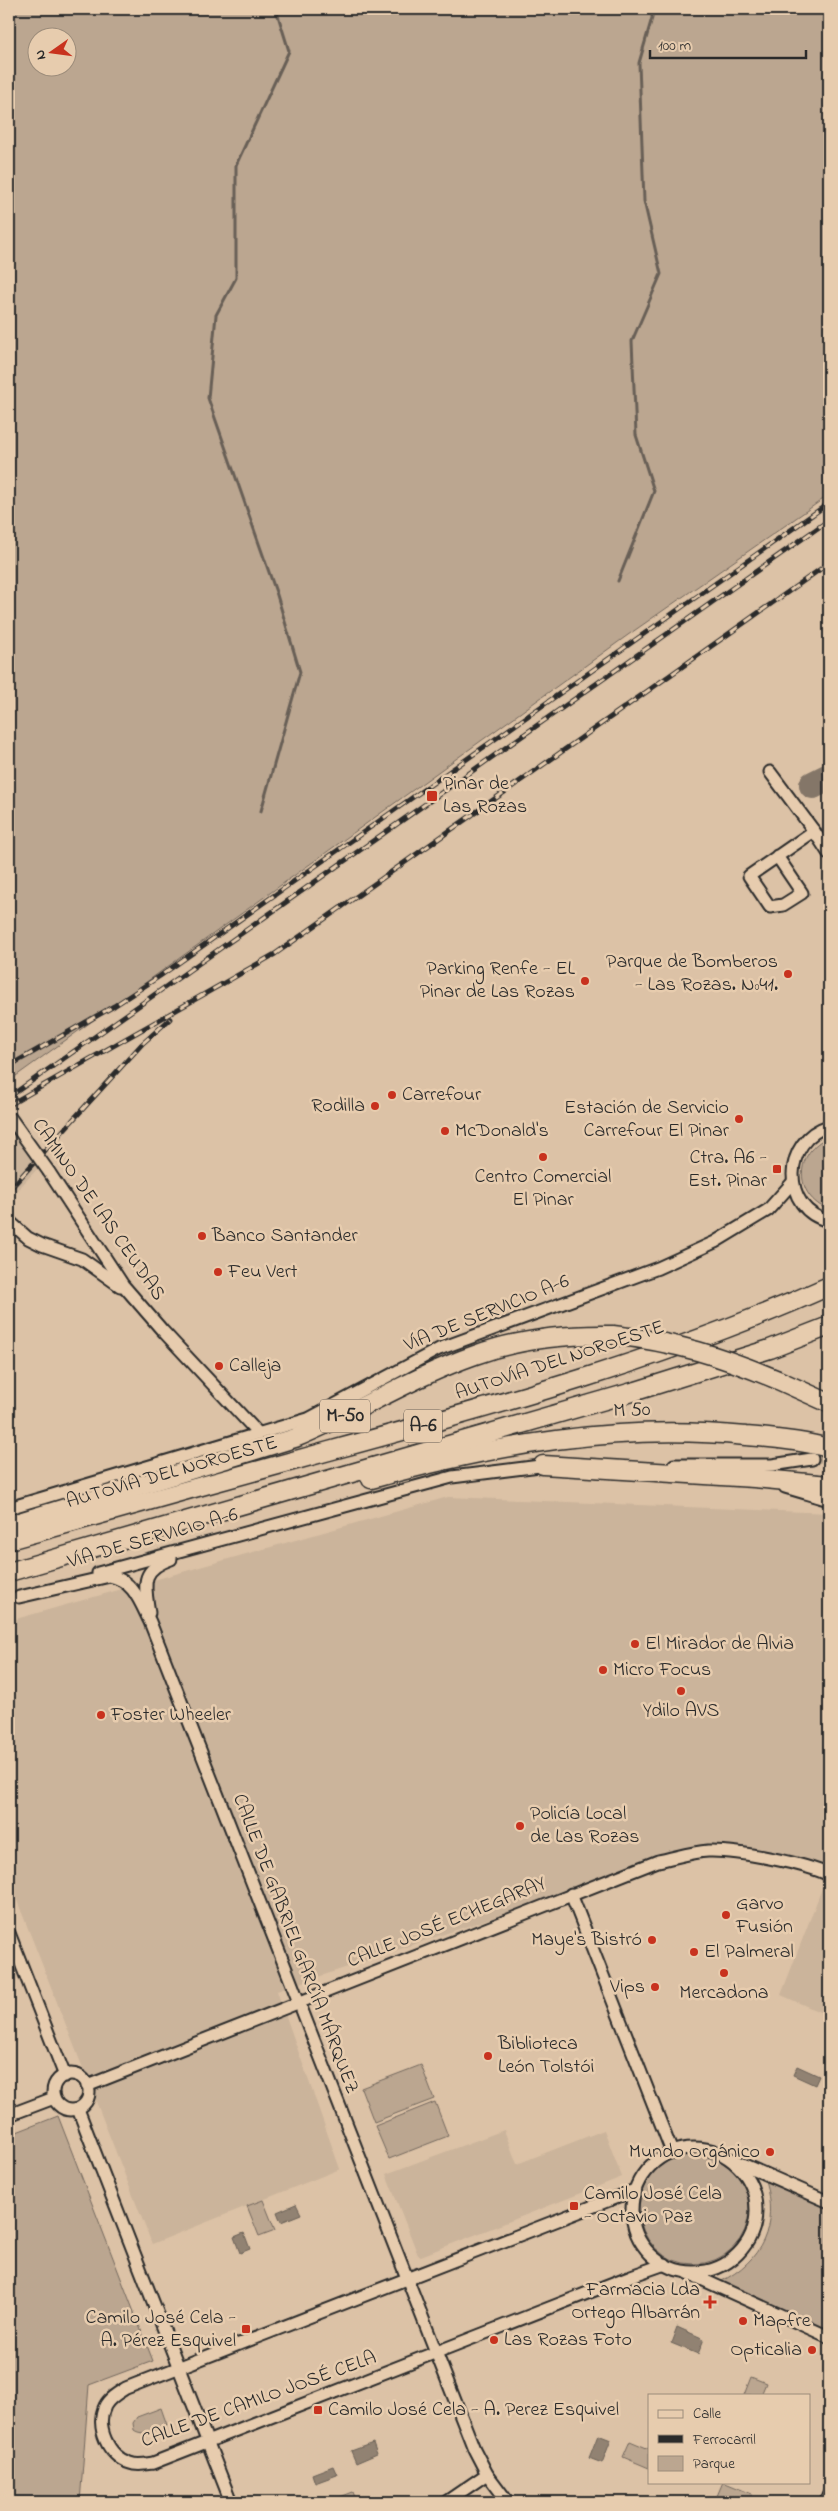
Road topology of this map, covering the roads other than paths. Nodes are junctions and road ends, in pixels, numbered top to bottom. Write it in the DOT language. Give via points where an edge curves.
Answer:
graph roads {
  1 [pos="770,772"];
  2 [pos="814,831"];
  3 [pos="829,854"];
  4 [pos="777,856"];
  5 [pos="9,1116"];
  6 [pos="829,1126"];
  7 [pos="793,1182"];
  8 [pos="829,1220"];
  9 [pos="9,1221"];
  10 [pos="829,1286"];
  11 [pos="130,1293"];
  12 [pos="829,1326"];
  13 [pos="778,1380"];
  14 [pos="829,1395"];
  15 [pos="829,1403"];
  16 [pos="259,1434"];
  17 [pos="829,1448"];
  18 [pos="812,1458"];
  19 [pos="543,1465"];
  20 [pos="754,1478"];
  21 [pos="829,1486"];
  22 [pos="829,1500"];
  23 [pos="9,1508"];
  24 [pos="309,1516"];
  25 [pos="9,1525"];
  26 [pos="170,1525"];
  27 [pos="9,1540"];
  28 [pos="9,1572"];
  29 [pos="14,1599"];
  30 [pos="150,1622"];
  31 [pos="829,1875"];
  32 [pos="571,1894"];
  33 [pos="9,1933"];
  34 [pos="297,2003"];
  35 [pos="64,2076"];
  36 [pos="87,2086"];
  37 [pos="54,2098"];
  38 [pos="78,2109"];
  39 [pos="9,2115"];
  40 [pos="672,2152"];
  41 [pos="727,2157"];
  42 [pos="635,2190"];
  43 [pos="829,2202"];
  44 [pos="665,2264"];
  45 [pos="682,2270"];
  46 [pos="407,2278"];
  47 [pos="829,2337"];
  48 [pos="436,2353"];
  49 [pos="178,2367"];
  50 [pos="207,2441"];
  51 [pos="487,2474"];
  52 [pos="829,2493"];
  53 [pos="231,2502"];
  54 [pos="446,2502"];
  55 [pos="508,2502"];
  56 [pos="825,2502"];
  1 -- 2 [label="street"];
  2 -- 3 [label="street"];
  2 -- 4 [label="street"];
  4 -- 4 [label="street" via="749,876 770,907 802,893"];
  5 -- 11 [label="street, CAMINO DE LAS CEUDAS, bridge"];
  6 -- 7 [label="street" via="820,1128 807,1138 798,1150"];
  7 -- 8 [label="street" via="804,1205 814,1214"];
  7 -- 16 [label="street, VÍA DE SERVICIO A-6" via="768,1210 698,1250 658,1268 438,1349 308,1419"];
  9 -- 11 [label="street" via="28,1238 82,1259"];
  10 -- 27 [label="highway, AUTOVÍA DEL NOROESTE / A-6" via="722,1331 503,1404"];
  11 -- 16 [label="street, CAMINO DE LAS CEUDAS"];
  12 -- 26 [label="highway, A-6" via="770,1349 636,1391"];
  13 -- 14 [label="highway"];
  13 -- 15 [label="highway, M-50"];
  13 -- 25 [label="highway, M-50, bridge" via="688,1347 613,1335 565,1335 526,1341 476,1354 433,1371 295,1438"];
  16 -- 23 [label="street, VÍA DE SERVICIO A-6"];
  17 -- 26 [label="highway, M 50" via="707,1432 578,1436 438,1460 198,1526"];
  18 -- 19 [label="street, VÍA DE SERVICIO A-6" via="772,1465 583,1461"];
  19 -- 20 [label="highway"];
  19 -- 24 [label="street, VÍA DE SERVICIO A-6" via="452,1477"];
  20 -- 21 [label="highway"];
  20 -- 22 [label="street"];
  24 -- 29 [label="street, VÍA DE SERVICIO A-6"];
  24 -- 30 [label="street, CALLE DE GABRIEL GARCÍA MÁRQUEZ" via="162,1562 150,1570 145,1581"];
  26 -- 28 [label="highway, A-6"];
  29 -- 30 [label="street, CALLE DE GABRIEL GARCÍA MÁRQUEZ" via="110,1576 121,1578 130,1585"];
  30 -- 34 [label="street, CALLE DE GABRIEL GARCÍA MÁRQUEZ"];
  31 -- 32 [label="street, CALLE JOSÉ ECHEGARAY" via="811,1867 705,1851 658,1862"];
  32 -- 34 [label="street, CALLE JOSÉ ECHEGARAY"];
  32 -- 40 [label="street"];
  33 -- 35 [label="street"];
  34 -- 36 [label="street, CALLE JOSÉ ECHEGARAY"];
  34 -- 46 [label="street, CALLE DE GABRIEL GARCÍA MÁRQUEZ"];
  35 -- 36 [label="street" via="77,2076"];
  35 -- 37 [label="street" via="54,2087"];
  36 -- 38 [label="street" via="87,2101"];
  37 -- 38 [label="street" via="63,2108"];
  37 -- 39 [label="street"];
  38 -- 49 [label="street"];
  40 -- 41 [label="street" via="694,2148"];
  40 -- 42 [label="street" via="649,2167"];
  41 -- 43 [label="street"];
  41 -- 45 [label="street" via="738,2166 753,2192 756,2213 751,2235 730,2260 707,2270"];
  42 -- 44 [label="street" via="632,2211 636,2232 643,2245"];
  42 -- 46 [label="street, CALLE DE CAMILO JOSÉ CELA"];
  44 -- 45 [label="street"];
  44 -- 48 [label="street, CALLE DE CAMILO JOSÉ CELA"];
  45 -- 47 [label="street"];
  46 -- 48 [label="street, CALLE DE GABRIEL GARCÍA MÁRQUEZ"];
  46 -- 49 [label="street, CALLE DE CAMILO JOSÉ CELA"];
  48 -- 50 [label="street, CALLE DE CAMILO JOSÉ CELA"];
  48 -- 51 [label="street, CALLE DE GABRIEL GARCÍA MÁRQUEZ"];
  49 -- 50 [label="street"];
  49 -- 50 [label="street, CALLE DE CAMILO JOSÉ CELA" via="112,2397 105,2405 102,2417 107,2444 115,2455 130,2463 141,2464"];
  50 -- 53 [label="street"];
  51 -- 54 [label="street"];
  51 -- 55 [label="street, CALLE DE GABRIEL GARCÍA MÁRQUEZ"];
  52 -- 56 [label="street"];
}
